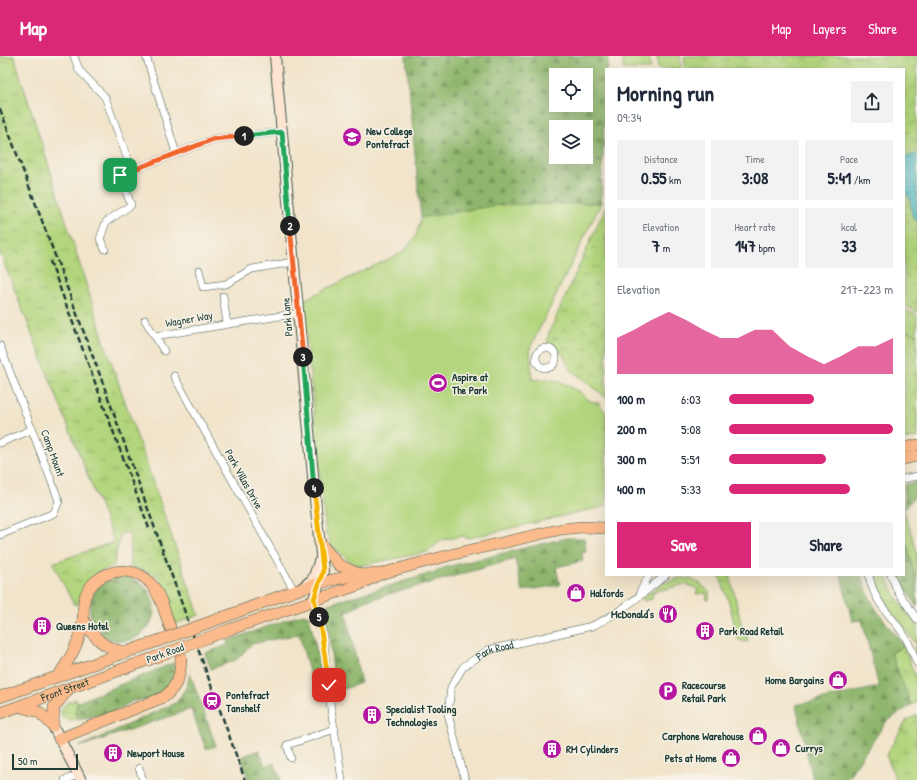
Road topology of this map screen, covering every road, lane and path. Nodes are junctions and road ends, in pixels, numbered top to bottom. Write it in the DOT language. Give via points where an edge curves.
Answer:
graph roads {
  1 [pos="74,56"];
  2 [pos="146,56"];
  3 [pos="276,56"];
  4 [pos="282,132"];
  5 [pos="176,153"];
  6 [pos="132,171"];
  7 [pos="104,248"];
  8 [pos="294,262"];
  9 [pos="199,270"];
  10 [pos="223,296"];
  11 [pos="299,313"];
  12 [pos="145,320"];
  13 [pos="227,324"];
  14 [pos="155,336"];
  15 [pos="0,346"];
  16 [pos="164,351"];
  17 [pos="174,376"];
  18 [pos="33,429"];
  19 [pos="0,442"];
  20 [pos="917,445"];
  21 [pos="905,448"];
  22 [pos="917,456"];
  23 [pos="905,459"];
  24 [pos="917,476"];
  25 [pos="905,479"];
  26 [pos="603,529"];
  27 [pos="0,535"];
  28 [pos="320,548"];
  29 [pos="359,574"];
  30 [pos="380,574"];
  31 [pos="649,576"];
  32 [pos="665,576"];
  33 [pos="869,576"];
  34 [pos="891,576"];
  35 [pos="320,584"];
  36 [pos="298,591"];
  37 [pos="638,596"];
  38 [pos="314,599"];
  39 [pos="83,619"];
  40 [pos="917,619"];
  41 [pos="170,627"];
  42 [pos="127,652"];
  43 [pos="181,657"];
  44 [pos="917,663"];
  45 [pos="130,666"];
  46 [pos="58,676"];
  47 [pos="69,689"];
  48 [pos="0,697"];
  49 [pos="20,706"];
  50 [pos="0,713"];
  51 [pos="53,726"];
  52 [pos="335,729"];
  53 [pos="59,739"];
  54 [pos="291,758"];
  55 [pos="139,768"];
  56 [pos="79,777"];
  57 [pos="65,780"];
  58 [pos="143,780"];
  59 [pos="342,780"];
  60 [pos="465,780"];
  1 -- 6 [label="street" via="79,70 105,97"];
  2 -- 5 [label="street"];
  3 -- 4 [label="main road, Park Lane"];
  4 -- 5 [label="street" via="214,139"];
  4 -- 8 [label="main road, Park Lane"];
  5 -- 6 [label="street"];
  6 -- 7 [label="street" via="120,175 131,205 106,222 100,239"];
  8 -- 9 [label="street" via="252,269 226,284 202,287"];
  8 -- 11 [label="main road, Park Lane"];
  10 -- 13 [label="street, Wagner Way"];
  11 -- 13 [label="street, Wagner Way"];
  11 -- 28 [label="main road, Park Lane"];
  12 -- 14 [label="street, Wagner Way"];
  13 -- 14 [label="street, Wagner Way"];
  14 -- 16 [label="street, Wagner Way"];
  15 -- 18 [label="street, Camp Mount"];
  17 -- 36 [label="street, Park Villas Drive"];
  18 -- 19 [label="street"];
  18 -- 27 [label="street, Camp Mount" via="59,501 58,506 54,513"];
  20 -- 21 [label="main road"];
  22 -- 23 [label="main road"];
  24 -- 25 [label="street"];
  26 -- 30 [label="main road, Park Road" via="562,529"];
  28 -- 29 [label="main road" via="339,564"];
  28 -- 35 [label="main road, Park Lane" via="323,571"];
  28 -- 36 [label="main road" via="316,574"];
  29 -- 30 [label="main road, Park Road"];
  29 -- 35 [label="main road, Park Road"];
  30 -- 38 [label="main road, Park Road" via="361,584"];
  31 -- 37 [label="street, Park Road"];
  32 -- 37 [label="street, Park Road"];
  33 -- 44 [label="street" via="879,603 901,629"];
  34 -- 40 [label="street" via="898,592"];
  35 -- 36 [label="main road, Park Road"];
  35 -- 38 [label="main road, Park Lane"];
  36 -- 42 [label="main road, Park Road, bridge"];
  37 -- 60 [label="street, Park Road" via="619,611 592,626 488,650 463,667 451,686 448,714"];
  38 -- 45 [label="main road, Park Road, bridge"];
  38 -- 52 [label="street" via="324,644"];
  39 -- 41 [label="main road" via="84,598 94,582 110,573 126,571 144,577 153,586"];
  39 -- 42 [label="main road" via="91,634 103,645"];
  39 -- 46 [label="main road" via="78,643"];
  42 -- 46 [label="main road, Front Street"];
  43 -- 53 [label="main road" via="178,680 164,698"];
  45 -- 47 [label="main road, Front Street"];
  46 -- 48 [label="main road, Front Street"];
  47 -- 49 [label="main road, Front Street"];
  47 -- 51 [label="main road" via="54,707"];
  49 -- 50 [label="main road, Front Street"];
  49 -- 51 [label="main road" via="39,712"];
  51 -- 53 [label="main road"];
  52 -- 54 [label="street" via="287,745"];
  52 -- 59 [label="street"];
  53 -- 56 [label="main road"];
  55 -- 58 [label="street"];
  56 -- 57 [label="street"];
}
